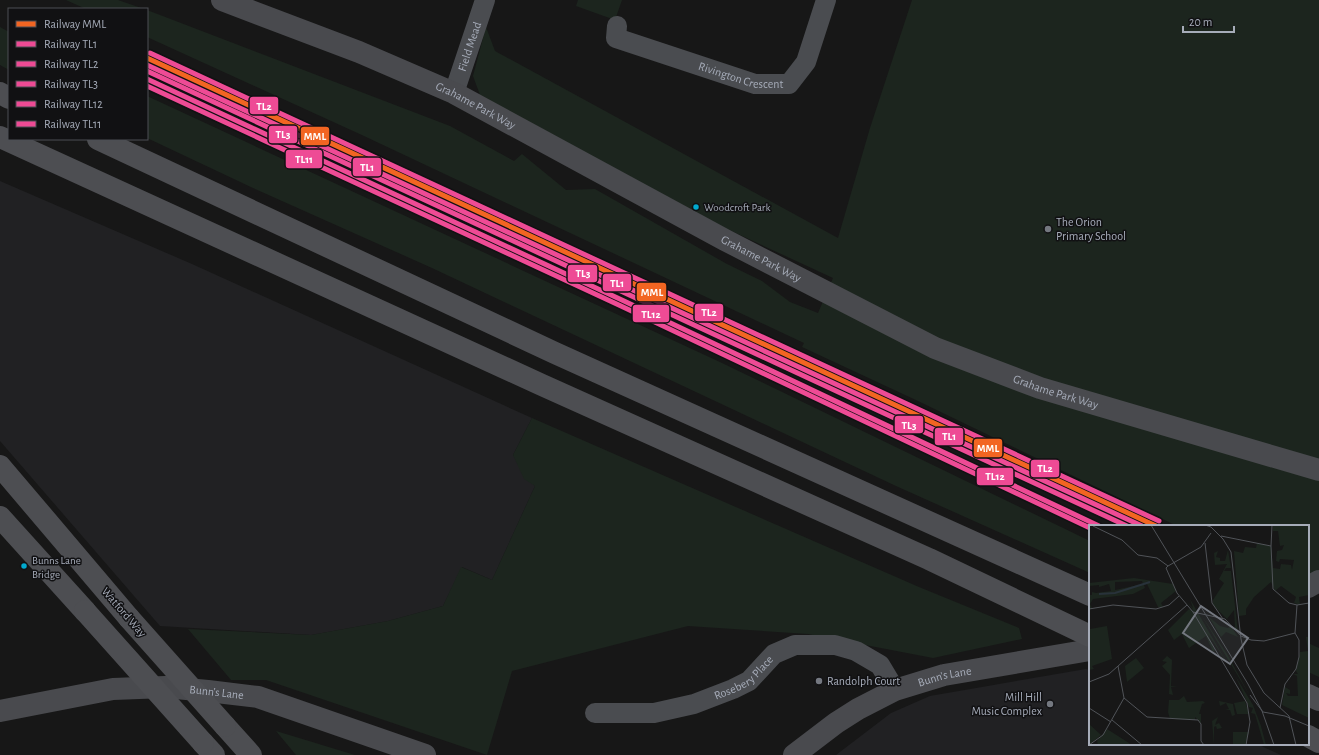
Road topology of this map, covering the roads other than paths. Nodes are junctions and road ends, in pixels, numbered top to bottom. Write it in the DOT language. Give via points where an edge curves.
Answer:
graph roads {
  1 [pos="222,0"];
  2 [pos="485,0"];
  3 [pos="826,0"];
  4 [pos="617,26"];
  5 [pos="454,93"];
  6 [pos="0,137"];
  7 [pos="100,140"];
  8 [pos="0,466"];
  9 [pos="1319,470"];
  10 [pos="0,517"];
  11 [pos="1319,581"];
  12 [pos="1309,586"];
  13 [pos="1089,595"];
  14 [pos="1089,636"];
  15 [pos="1089,650"];
  16 [pos="895,690"];
  17 [pos="1309,695"];
  18 [pos="1319,700"];
  19 [pos="0,711"];
  20 [pos="595,713"];
  21 [pos="1309,737"];
  22 [pos="1319,742"];
  23 [pos="208,749"];
  24 [pos="251,755"];
  25 [pos="425,755"];
  26 [pos="794,755"];
  1 -- 5 [label="street, Grahame Park Way" via="359,52"];
  2 -- 5 [label="street, Field Mead"];
  3 -- 4 [label="street, Rivington Crescent" via="806,62 789,84 755,84 616,38"];
  5 -- 9 [label="street, Grahame Park Way" via="724,240 934,348 1040,388"];
  6 -- 14 [label="highway" via="929,559"];
  7 -- 13 [label="highway" via="555,353"];
  8 -- 24 [label="highway, Watford Way, bridge" via="129,618"];
  10 -- 23 [label="highway, bridge"];
  11 -- 12 [label="street"];
  15 -- 16 [label="street, Bunn's Lane" via="944,675"];
  16 -- 20 [label="street, Rosebery Place" via="880,665 856,651 835,645 795,646 774,654 749,681 694,704 654,712"];
  16 -- 26 [label="street, Bunn's Lane" via="841,720"];
  17 -- 18 [label="highway"];
  19 -- 25 [label="street, Bunn's Lane" via="112,689 165,687 208,691 258,697"];
  21 -- 22 [label="highway"];
}
